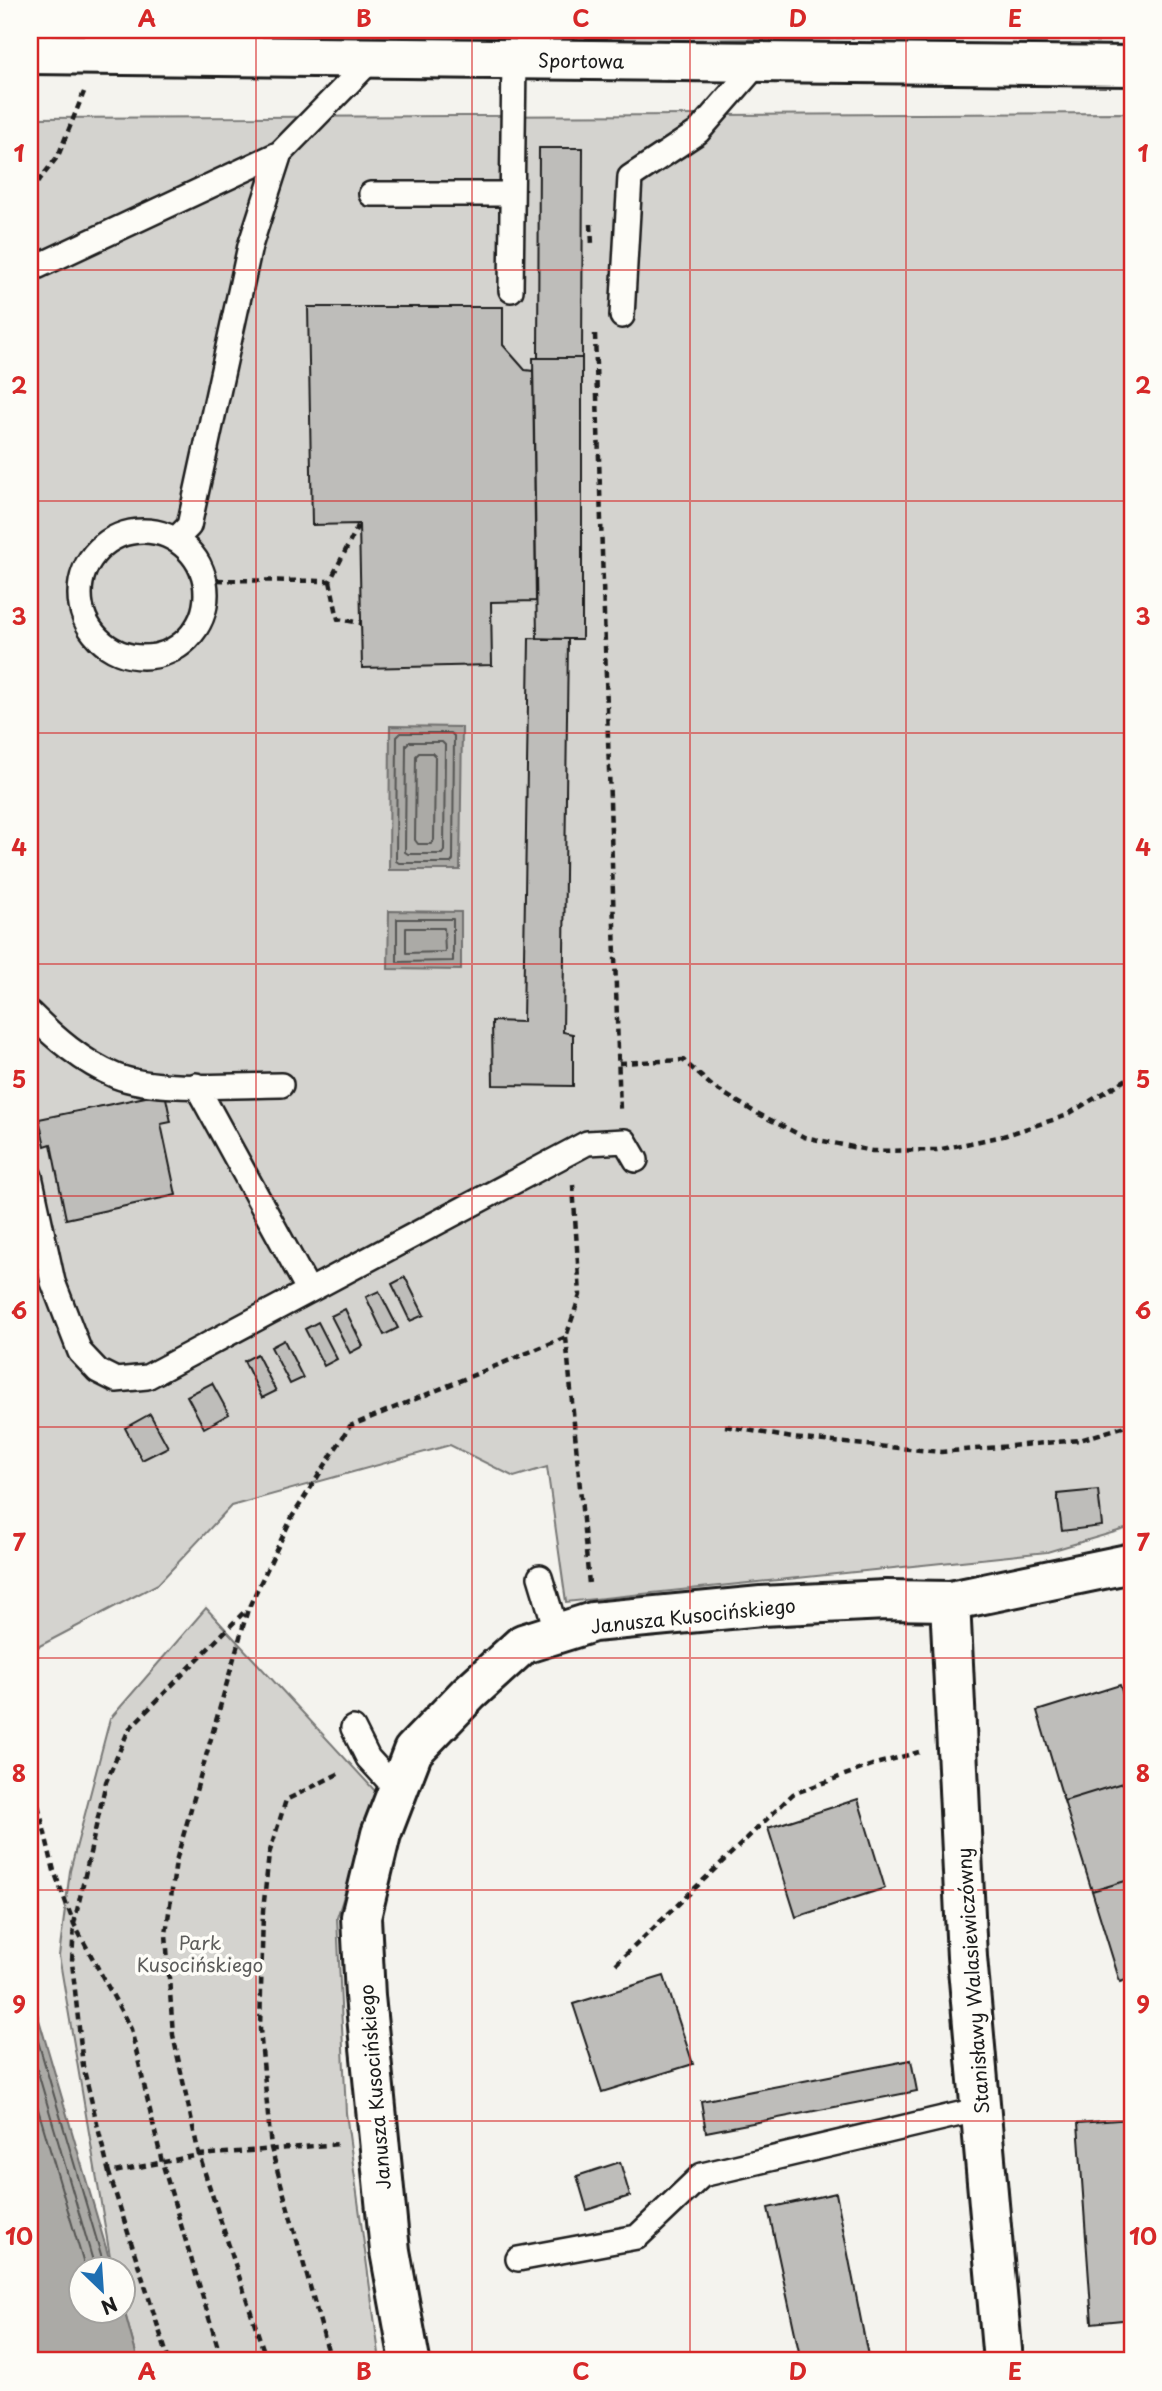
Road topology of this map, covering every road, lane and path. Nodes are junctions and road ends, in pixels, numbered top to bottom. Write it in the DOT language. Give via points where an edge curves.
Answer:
graph roads {
  1 [pos="30,54"];
  2 [pos="96,55"];
  3 [pos="373,58"];
  4 [pos="514,60"];
  5 [pos="759,62"];
  6 [pos="1132,66"];
  7 [pos="280,153"];
  8 [pos="30,192"];
  9 [pos="371,194"];
  10 [pos="512,194"];
  11 [pos="30,270"];
  12 [pos="511,290"];
  13 [pos="622,316"];
  14 [pos="359,524"];
  15 [pos="176,539"];
  16 [pos="205,580"];
  17 [pos="330,581"];
  18 [pos="361,623"];
  19 [pos="30,1013"];
  20 [pos="619,1063"];
  21 [pos="1132,1076"];
  22 [pos="196,1085"];
  23 [pos="281,1085"];
  24 [pos="636,1160"];
  25 [pos="30,1176"];
  26 [pos="309,1291"];
  27 [pos="566,1337"];
  28 [pos="1132,1424"];
  29 [pos="725,1426"];
  30 [pos="1132,1563"];
  31 [pos="540,1577"];
  32 [pos="950,1601"];
  33 [pos="248,1609"];
  34 [pos="593,1622"];
  35 [pos="557,1633"];
  36 [pos="353,1728"];
  37 [pos="957,1742"];
  38 [pos="348,1769"];
  39 [pos="30,1771"];
  40 [pos="398,1791"];
  41 [pos="74,1924"];
  42 [pos="616,1964"];
  43 [pos="981,2109"];
  44 [pos="379,2141"];
  45 [pos="271,2148"];
  46 [pos="199,2155"];
  47 [pos="162,2162"];
  48 [pos="109,2174"];
  49 [pos="518,2259"];
  50 [pos="169,2361"];
  51 [pos="222,2361"];
  52 [pos="267,2361"];
  53 [pos="331,2361"];
  54 [pos="410,2361"];
  55 [pos="1003,2361"];
  1 -- 2 [label="street, Sportowa"];
  2 -- 3 [label="street, Sportowa"];
  2 -- 8 [label="path" via="58,156"];
  3 -- 4 [label="street, Sportowa"];
  3 -- 7 [label="lane"];
  4 -- 5 [label="street, Sportowa"];
  4 -- 10 [label="lane"];
  5 -- 6 [label="street, Sportowa"];
  5 -- 13 [label="lane" via="698,132 629,177"];
  7 -- 11 [label="lane"];
  7 -- 15 [label="lane" via="250,246 189,526"];
  9 -- 10 [label="lane"];
  10 -- 12 [label="lane"];
  14 -- 17 [label="path"];
  15 -- 16 [label="lane" via="200,564"];
  15 -- 16 [label="lane" via="141,530 115,537 94,553 79,586 86,623 97,638 130,656 167,652 195,631 203,615"];
  16 -- 17 [label="path"];
  17 -- 18 [label="path" via="338,619"];
  19 -- 22 [label="lane" via="62,1045 116,1076 156,1085"];
  20 -- 21 [label="path" via="683,1060 713,1087 804,1137 872,1151 937,1150 1003,1136 1065,1116"];
  22 -- 23 [label="lane"];
  22 -- 26 [label="lane"];
  24 -- 26 [label="lane" via="625,1141 587,1143"];
  25 -- 26 [label="lane" via="53,1282 80,1352 97,1371 117,1380 147,1377"];
  27 -- 34 [label="path"];
  28 -- 29 [label="path" via="1080,1440 941,1452 792,1438"];
  30 -- 32 [label="street, Janusza Kusocińskiego"];
  31 -- 35 [label="lane"];
  32 -- 34 [label="street, Janusza Kusocińskiego" via="761,1606"];
  32 -- 37 [label="street, Stanisławy Walasiewiczówny"];
  33 -- 41 [label="path" via="129,1729 106,1782"];
  34 -- 35 [label="street, Janusza Kusocińskiego"];
  35 -- 40 [label="street, Janusza Kusocińskiego" via="523,1644 469,1693 413,1751"];
  36 -- 40 [label="lane" via="368,1758"];
  37 -- 42 [label="path" via="872,1765 793,1794"];
  37 -- 43 [label="street, Stanisławy Walasiewiczówny" via="967,1957"];
  38 -- 45 [label="path" via="286,1800 269,1854 260,2029"];
  39 -- 41 [label="path" via="54,1871"];
  40 -- 44 [label="street, Janusza Kusocińskiego" via="381,1834 361,1917"];
  41 -- 47 [label="path" via="131,2029"];
  41 -- 48 [label="path" via="72,1962 83,2066"];
  43 -- 49 [label="lane" via="702,2175 637,2237"];
  43 -- 55 [label="street, Stanisławy Walasiewiczówny"];
  44 -- 45 [label="path"];
  44 -- 54 [label="street, Janusza Kusocińskiego" via="390,2251"];
  45 -- 46 [label="path"];
  45 -- 53 [label="path"];
  46 -- 47 [label="path"];
  46 -- 52 [label="path"];
  47 -- 48 [label="path"];
  47 -- 51 [label="path"];
  48 -- 50 [label="path"];
}
